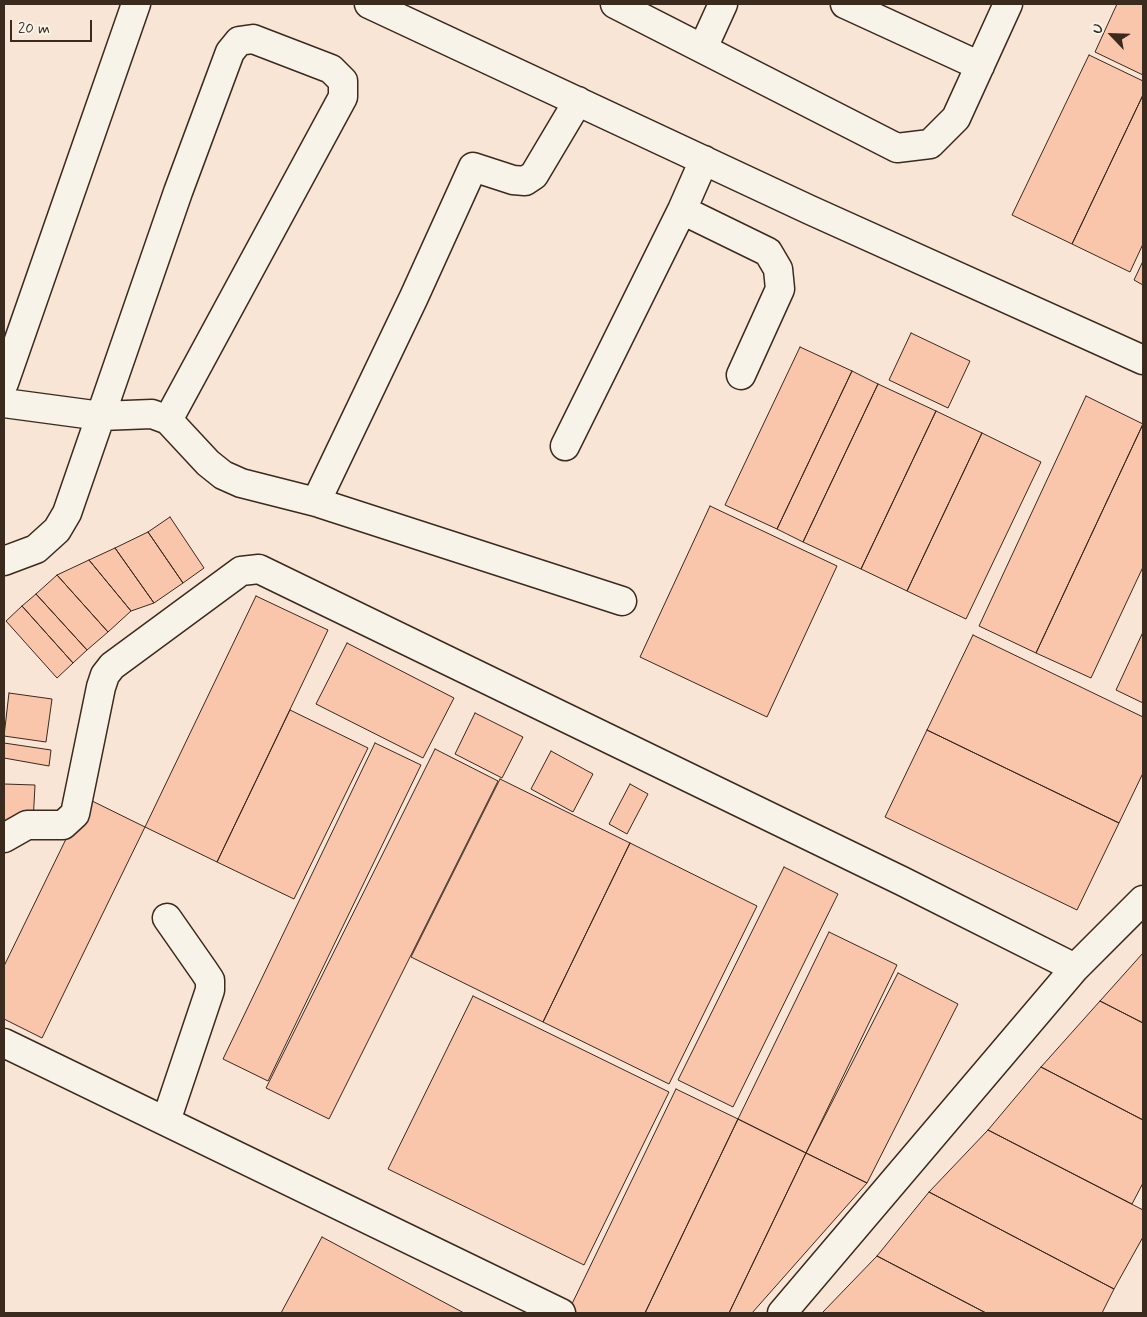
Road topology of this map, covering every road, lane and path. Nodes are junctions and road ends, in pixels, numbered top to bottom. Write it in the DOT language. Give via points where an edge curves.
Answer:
graph roads {
  1 [pos="136,4"];
  2 [pos="368,4"];
  3 [pos="615,4"];
  4 [pos="723,4"];
  5 [pos="845,4"];
  6 [pos="1008,4"];
  7 [pos="703,48"];
  8 [pos="980,66"];
  9 [pos="578,101"];
  10 [pos="704,160"];
  11 [pos="682,210"];
  12 [pos="1143,360"];
  13 [pos="741,375"];
  14 [pos="4,383"];
  15 [pos="4,404"];
  16 [pos="101,416"];
  17 [pos="168,420"];
  18 [pos="565,446"];
  19 [pos="316,502"];
  20 [pos="4,561"];
  21 [pos="622,601"];
  22 [pos="4,838"];
  23 [pos="1143,900"];
  24 [pos="166,918"];
  25 [pos="1075,968"];
  26 [pos="4,1043"];
  27 [pos="166,1121"];
  28 [pos="561,1313"];
  29 [pos="782,1313"];
  1 -- 14 [label="lane"];
  2 -- 9 [label="lane"];
  3 -- 7 [label="lane"];
  4 -- 7 [label="lane"];
  5 -- 8 [label="lane"];
  6 -- 8 [label="lane"];
  7 -- 8 [label="lane" via="897,148 930,144 956,118"];
  9 -- 10 [label="lane"];
  9 -- 19 [label="lane" via="534,174 525,181 473,167"];
  10 -- 11 [label="lane"];
  10 -- 12 [label="lane"];
  11 -- 13 [label="lane" via="768,252 778,269 780,289"];
  11 -- 18 [label="lane"];
  15 -- 16 [label="lane"];
  16 -- 17 [label="lane" via="152,414"];
  16 -- 17 [label="lane" via="230,52 239,41 253,39 331,69 343,81 344,98"];
  16 -- 20 [label="lane" via="76,492 57,530 36,549"];
  17 -- 19 [label="lane" via="223,475"];
  19 -- 21 [label="lane"];
  22 -- 25 [label="lane" via="27,825 64,825 75,814 101,687 112,666 241,570 259,569 902,880"];
  23 -- 25 [label="lane"];
  24 -- 27 [label="lane" via="210,980 210,990"];
  25 -- 29 [label="lane"];
  26 -- 27 [label="lane"];
  27 -- 28 [label="lane"];
}
